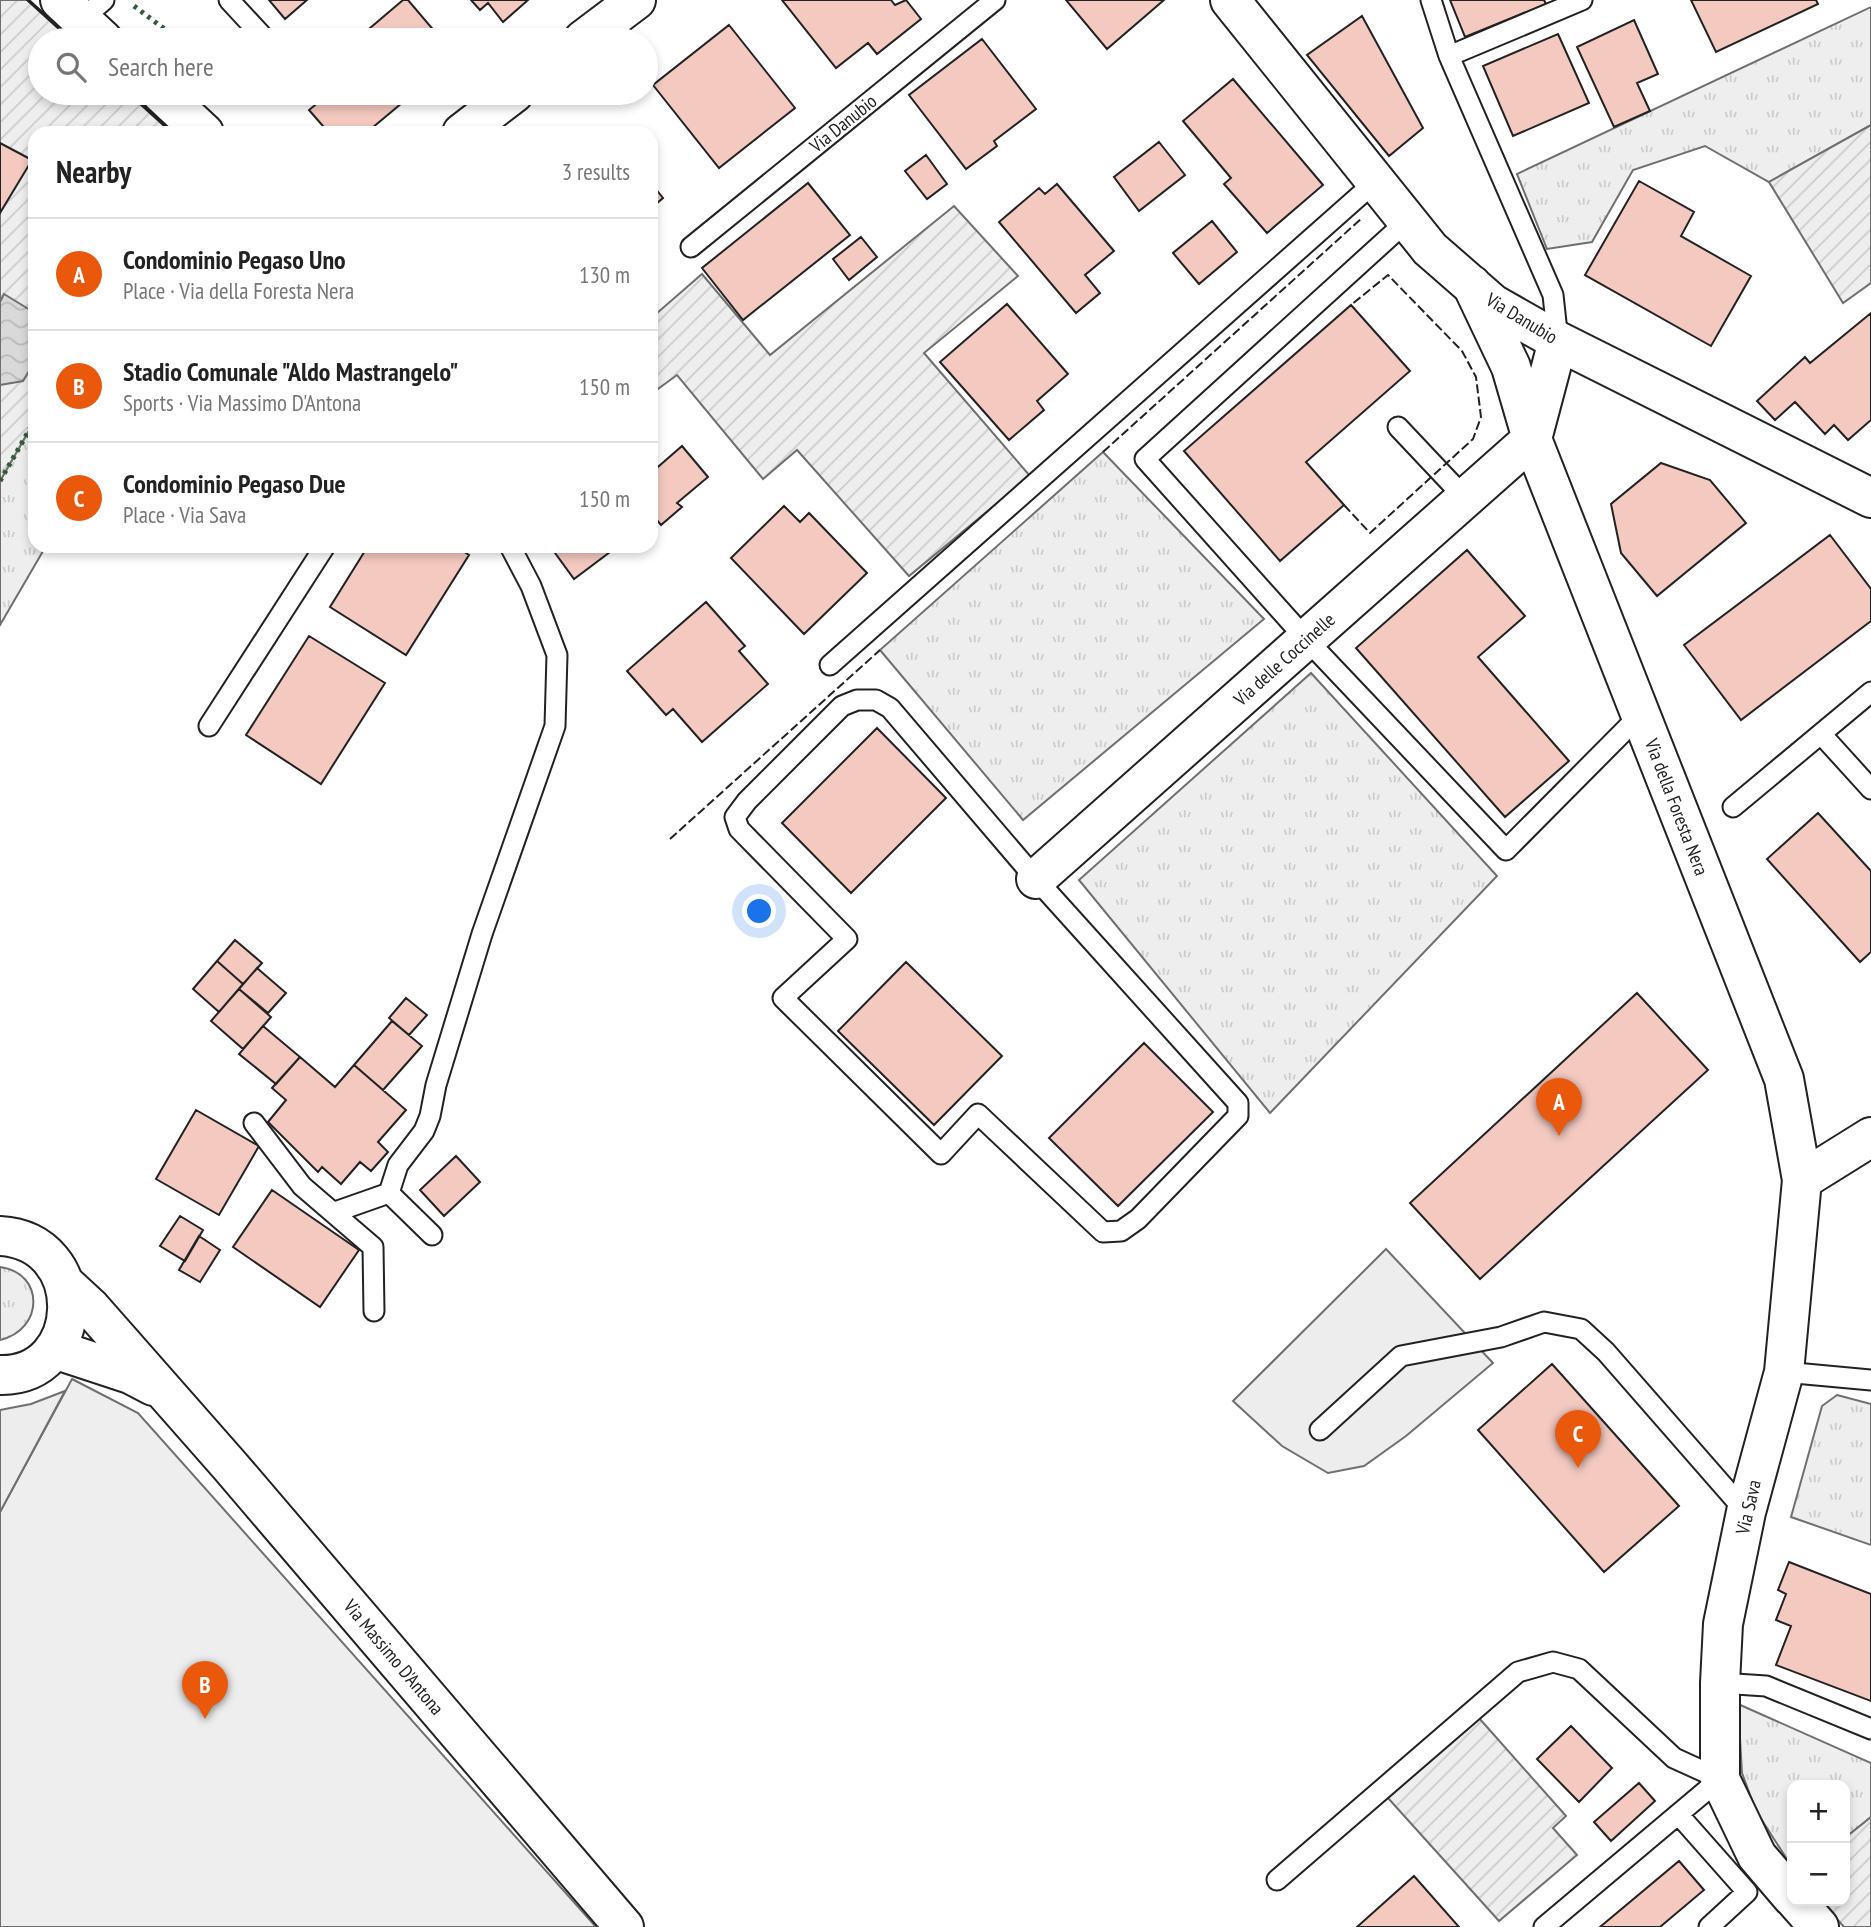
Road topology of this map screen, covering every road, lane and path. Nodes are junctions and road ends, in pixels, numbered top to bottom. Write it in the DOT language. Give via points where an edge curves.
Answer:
graph roads {
  1 [pos="229,0"];
  2 [pos="636,0"];
  3 [pos="995,0"];
  4 [pos="1230,0"];
  5 [pos="1431,0"];
  6 [pos="1582,0"];
  7 [pos="255,28"];
  8 [pos="599,28"];
  9 [pos="1449,56"];
  10 [pos="174,105"];
  11 [pos="498,105"];
  12 [pos="197,126"];
  13 [pos="470,126"];
  14 [pos="1375,182"];
  15 [pos="1407,221"];
  16 [pos="691,247"];
  17 [pos="1472,285"];
  18 [pos="1558,341"];
  19 [pos="1398,427"];
  20 [pos="1532,439"];
  21 [pos="1465,498"];
  22 [pos="1871,498"];
  23 [pos="321,553"];
  24 [pos="514,553"];
  25 [pos="1306,639"];
  26 [pos="830,664"];
  27 [pos="1871,692"];
  28 [pos="1641,714"];
  29 [pos="209,726"];
  30 [pos="1821,734"];
  31 [pos="1871,789"];
  32 [pos="1733,807"];
  33 [pos="1036,879"];
  34 [pos="254,1123"];
  35 [pos="1871,1137"];
  36 [pos="1802,1180"];
  37 [pos="389,1193"];
  38 [pos="335,1212"];
  39 [pos="432,1235"];
  40 [pos="0,1236"];
  41 [pos="65,1284"];
  42 [pos="374,1311"];
  43 [pos="54,1349"];
  44 [pos="1784,1372"];
  45 [pos="0,1375"];
  46 [pos="1871,1380"];
  47 [pos="161,1390"];
  48 [pos="1320,1430"];
  49 [pos="1746,1512"];
  50 [pos="1720,1683"];
  51 [pos="1871,1730"];
  52 [pos="1720,1779"];
  53 [pos="1678,1814"];
  54 [pos="1277,1880"];
  55 [pos="1787,1891"];
  56 [pos="1800,1906"];
  57 [pos="624,1927"];
  58 [pos="1545,1927"];
  59 [pos="1709,1927"];
  60 [pos="1819,1927"];
  1 -- 7 [label="lane"];
  2 -- 8 [label="street"];
  3 -- 16 [label="lane, Via Danubio"];
  4 -- 14 [label="street, Via Danubio"];
  5 -- 9 [label="lane"];
  6 -- 9 [label="lane"];
  9 -- 18 [label="lane" via="1553,295"];
  10 -- 12 [label="street"];
  11 -- 13 [label="street"];
  14 -- 15 [label="street, Via Danubio"];
  14 -- 26 [label="lane"];
  15 -- 17 [label="street, Via Danubio" via="1430,249"];
  15 -- 25 [label="lane" via="1145,458"];
  17 -- 18 [label="street, Via Danubio" via="1493,304"];
  17 -- 20 [label="street, Via della Foresta Nera" via="1511,368"];
  18 -- 20 [label="street"];
  18 -- 22 [label="street, Via Danubio"];
  19 -- 21 [label="lane"];
  20 -- 21 [label="street, Via delle Coccinelle"];
  20 -- 28 [label="street, Via della Foresta Nera"];
  21 -- 25 [label="street, Via delle Coccinelle"];
  23 -- 29 [label="lane"];
  24 -- 37 [label="lane" via="557,655 555,726 478,947 424,1131 398,1165"];
  25 -- 28 [label="lane" via="1506,850"];
  25 -- 33 [label="street, Via delle Coccinelle"];
  27 -- 30 [label="lane"];
  28 -- 36 [label="street, Via della Foresta Nera" via="1784,1079"];
  30 -- 31 [label="lane"];
  30 -- 32 [label="lane"];
  33 -- 33 [label="lane" via="890,708 876,700 842,706 735,817 739,829 847,939 783,998 941,1154 978,1114 1103,1232 1121,1231 1238,1116 1238,1103"];
  34 -- 38 [label="lane" via="302,1186"];
  35 -- 36 [label="street"];
  36 -- 44 [label="street, Via Sava"];
  37 -- 38 [label="lane"];
  37 -- 39 [label="lane"];
  38 -- 42 [label="lane" via="373,1247"];
  40 -- 41 [label="street" via="37,1246 55,1263"];
  41 -- 43 [label="street" via="69,1307 65,1329"];
  41 -- 47 [label="street, Via Massimo D'Antona"];
  43 -- 45 [label="street" via="24,1371"];
  43 -- 47 [label="street, Via Massimo D'Antona" via="130,1374"];
  44 -- 46 [label="lane"];
  44 -- 49 [label="street, Via Sava"];
  47 -- 57 [label="street, Via Massimo D'Antona"];
  48 -- 49 [label="lane" via="1401,1356 1500,1337 1544,1322 1581,1329"];
  49 -- 50 [label="street, Via Sava" via="1723,1624"];
  50 -- 51 [label="lane" via="1766,1686"];
  50 -- 52 [label="street, Via Sava"];
  52 -- 53 [label="lane"];
  52 -- 54 [label="lane" via="1674,1758 1579,1669 1553,1662 1518,1672"];
  52 -- 55 [label="street, Via Sava" via="1757,1856"];
  53 -- 58 [label="lane"];
  53 -- 59 [label="lane" via="1747,1892"];
  56 -- 60 [label="street"];
}
